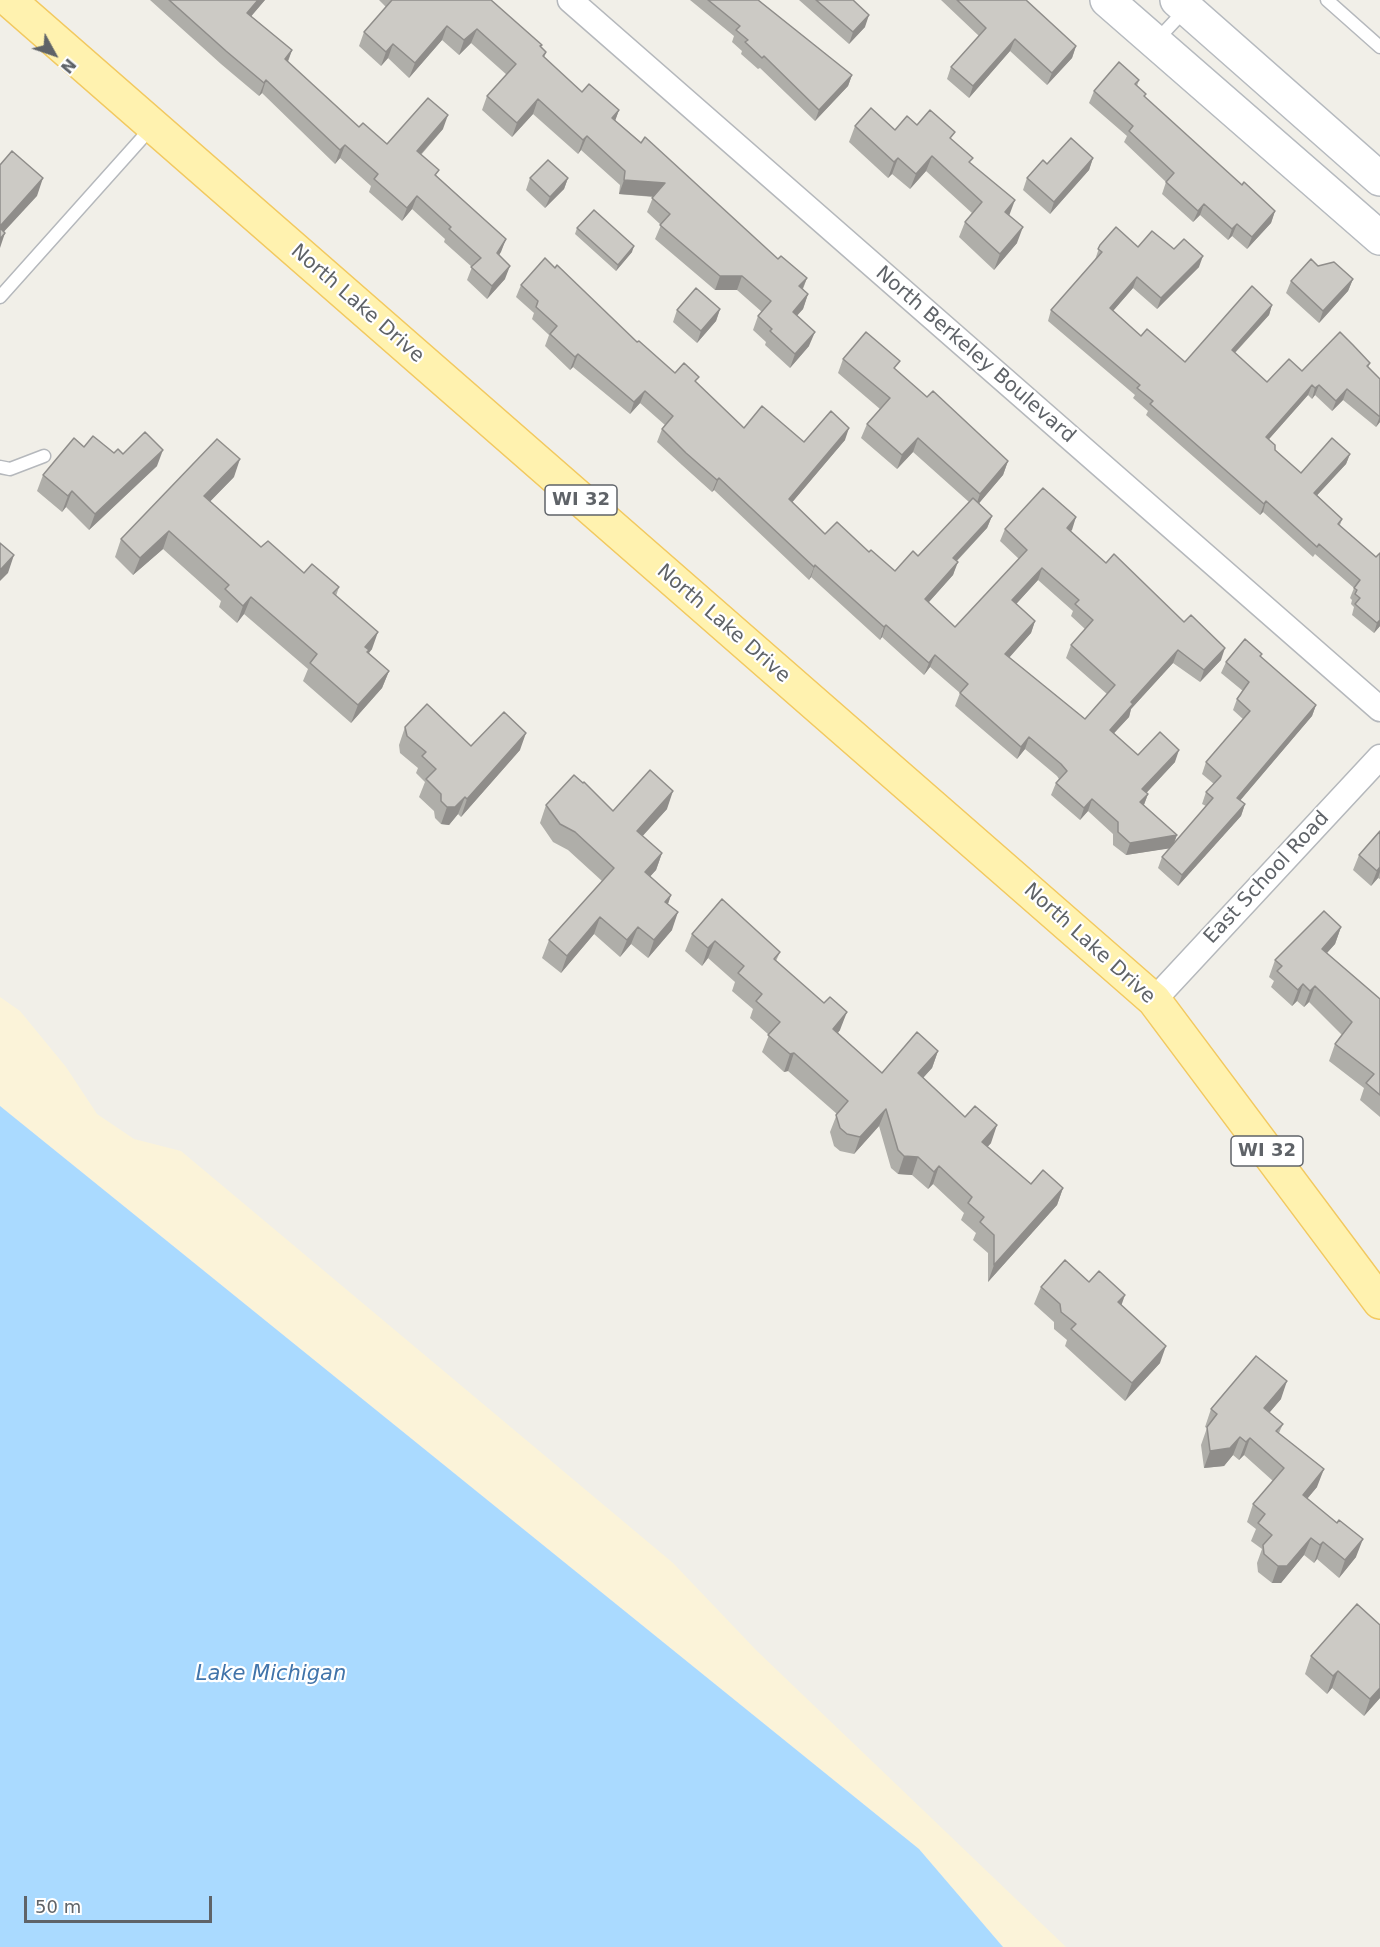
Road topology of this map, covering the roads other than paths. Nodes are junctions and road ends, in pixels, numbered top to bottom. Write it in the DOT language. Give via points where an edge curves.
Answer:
graph roads {
  1 [pos="9,0"];
  2 [pos="570,0"];
  3 [pos="1107,0"];
  4 [pos="1327,0"];
  5 [pos="1186,3"];
  6 [pos="1156,42"];
  7 [pos="1380,47"];
  8 [pos="153,126"];
  9 [pos="1380,179"];
  10 [pos="1380,238"];
  11 [pos="0,297"];
  12 [pos="44,456"];
  13 [pos="0,467"];
  14 [pos="1380,709"];
  15 [pos="1380,757"];
  16 [pos="1154,1000"];
  17 [pos="1380,1302"];
  1 -- 8 [label="main road, North Lake Drive / WI 32"];
  2 -- 14 [label="street, North Berkeley Boulevard"];
  3 -- 6 [label="street"];
  4 -- 7 [label="lane"];
  5 -- 6 [label="lane"];
  5 -- 9 [label="street"];
  6 -- 10 [label="street"];
  8 -- 11 [label="lane"];
  8 -- 16 [label="main road, North Lake Drive / WI 32"];
  12 -- 13 [label="lane" via="10,468"];
  15 -- 16 [label="street, East School Road"];
  16 -- 17 [label="main road, North Lake Drive / WI 32"];
}
